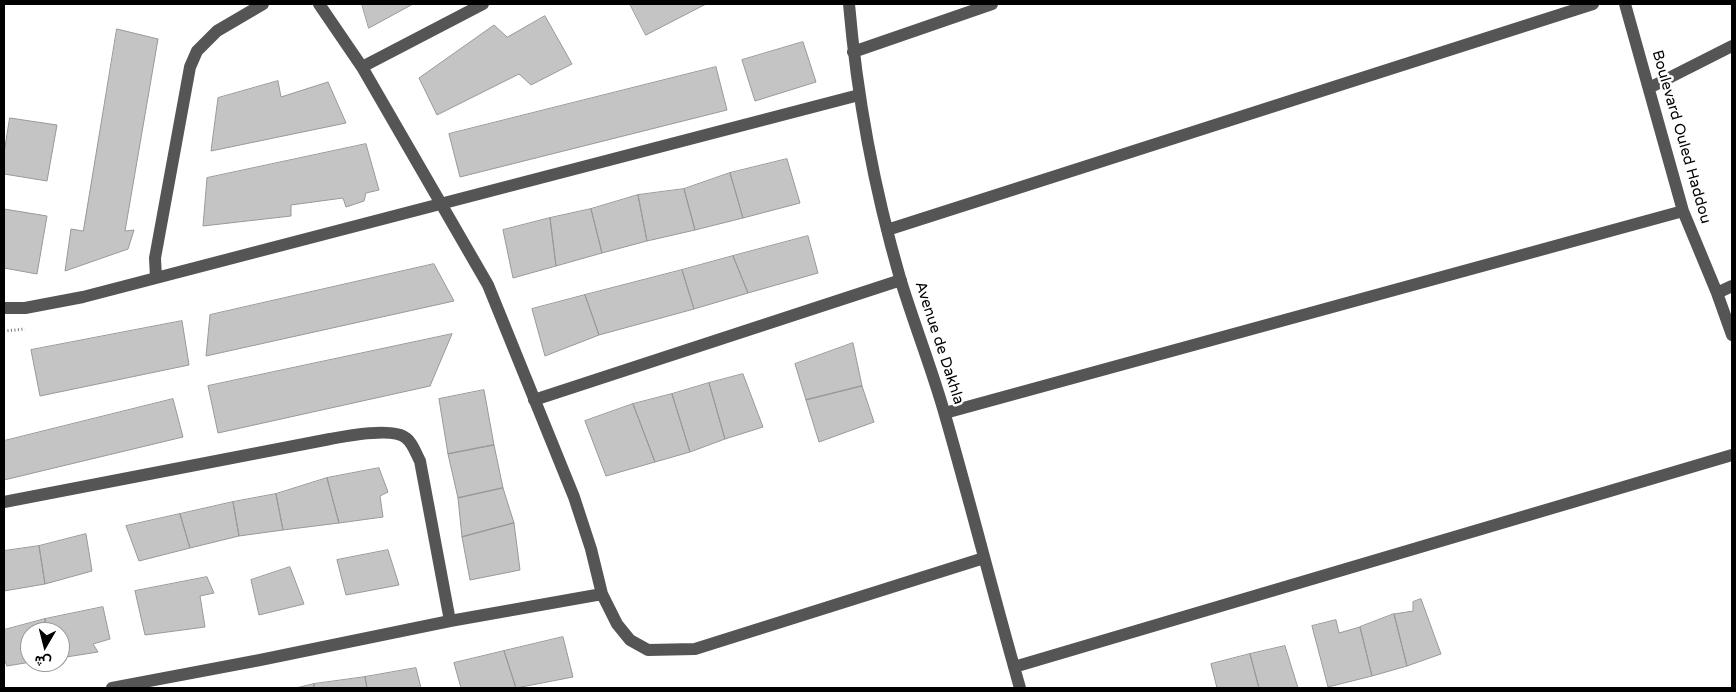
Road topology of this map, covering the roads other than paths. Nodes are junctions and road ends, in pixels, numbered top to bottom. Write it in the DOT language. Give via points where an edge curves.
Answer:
graph roads {
  1 [pos="263,4"];
  2 [pos="318,4"];
  3 [pos="483,4"];
  4 [pos="849,4"];
  5 [pos="992,4"];
  6 [pos="1593,4"];
  7 [pos="1625,4"];
  8 [pos="1732,46"];
  9 [pos="853,52"];
  10 [pos="362,66"];
  11 [pos="1649,88"];
  12 [pos="859,95"];
  13 [pos="441,204"];
  14 [pos="1683,211"];
  15 [pos="887,230"];
  16 [pos="156,278"];
  17 [pos="901,280"];
  18 [pos="1732,286"];
  19 [pos="1717,293"];
  20 [pos="4,308"];
  21 [pos="1732,335"];
  22 [pos="534,400"];
  23 [pos="945,413"];
  24 [pos="1732,455"];
  25 [pos="4,502"];
  26 [pos="984,558"];
  27 [pos="602,594"];
  28 [pos="450,621"];
  29 [pos="1014,667"];
  30 [pos="112,688"];
  31 [pos="1020,688"];
  1 -- 16 [label="street" via="217,31 197,51 190,67 155,258"];
  2 -- 10 [label="street"];
  3 -- 10 [label="street"];
  4 -- 9 [label="street, Avenue de Dakhla"];
  5 -- 9 [label="street"];
  6 -- 15 [label="street"];
  7 -- 11 [label="street, Boulevard Ouled Haddou"];
  8 -- 11 [label="street"];
  9 -- 12 [label="street, Avenue de Dakhla"];
  10 -- 13 [label="street"];
  11 -- 14 [label="street, Boulevard Ouled Haddou"];
  12 -- 13 [label="street"];
  12 -- 15 [label="street, Avenue de Dakhla" via="868,152"];
  13 -- 16 [label="street"];
  13 -- 22 [label="street" via="488,285"];
  14 -- 19 [label="street, Boulevard Ouled Haddou"];
  14 -- 23 [label="street"];
  15 -- 17 [label="street, Avenue de Dakhla"];
  16 -- 20 [label="street" via="83,297 25,308"];
  17 -- 22 [label="street"];
  17 -- 23 [label="street, Avenue de Dakhla"];
  18 -- 19 [label="street"];
  19 -- 21 [label="street, Boulevard Ouled Haddou"];
  22 -- 27 [label="street" via="574,497"];
  23 -- 26 [label="street, Avenue de Dakhla"];
  24 -- 29 [label="street"];
  25 -- 28 [label="street" via="330,439 370,433 399,435 411,444 420,461"];
  26 -- 27 [label="street" via="695,649 648,650 638,646 617,624"];
  26 -- 29 [label="street, Avenue de Dakhla"];
  27 -- 28 [label="street"];
  28 -- 30 [label="street"];
  29 -- 31 [label="street, Avenue de Dakhla"];
}
